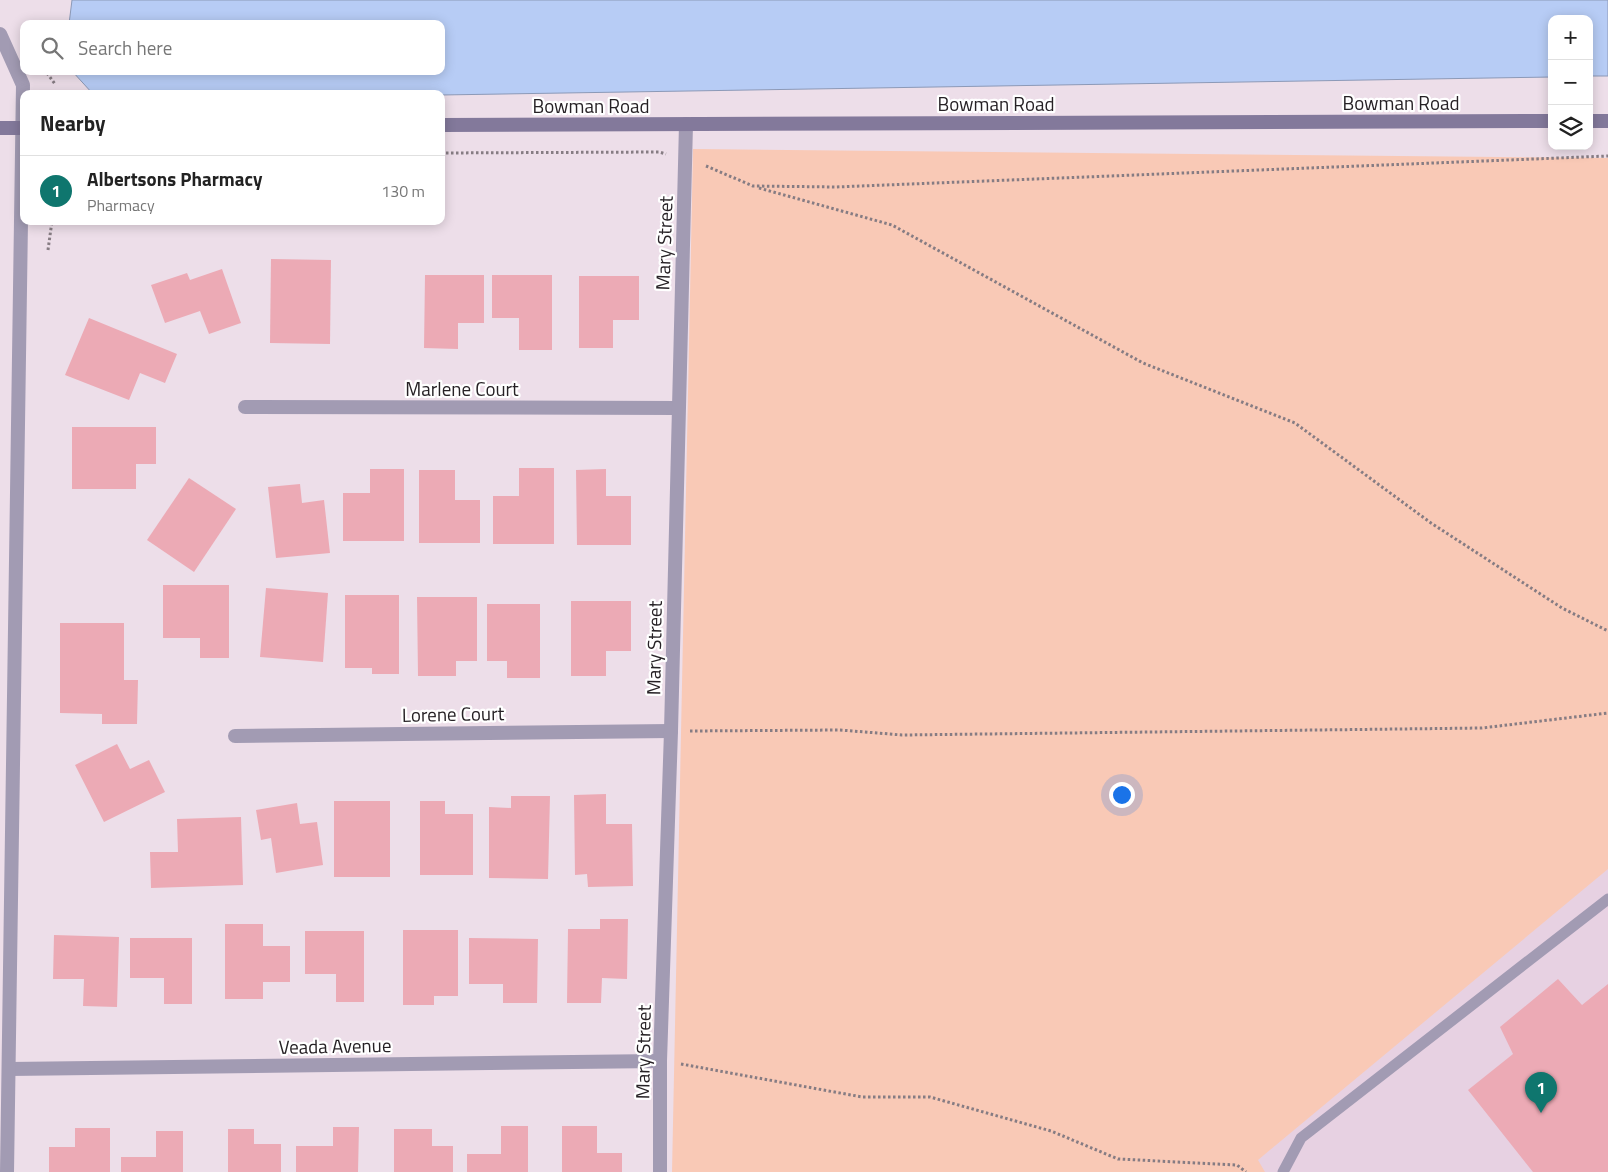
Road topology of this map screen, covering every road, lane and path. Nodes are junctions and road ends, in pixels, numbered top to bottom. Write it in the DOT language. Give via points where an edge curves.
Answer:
graph roads {
  1 [pos="0,34"];
  2 [pos="48,75"];
  3 [pos="55,84"];
  4 [pos="23,90"];
  5 [pos="1548,121"];
  6 [pos="1593,121"];
  7 [pos="1608,121"];
  8 [pos="686,124"];
  9 [pos="445,125"];
  10 [pos="0,128"];
  11 [pos="20,128"];
  12 [pos="445,153"];
  13 [pos="1608,156"];
  14 [pos="685,160"];
  15 [pos="753,186"];
  16 [pos="22,225"];
  17 [pos="51,225"];
  18 [pos="48,250"];
  19 [pos="244,407"];
  20 [pos="678,408"];
  21 [pos="1608,630"];
  22 [pos="1608,713"];
  23 [pos="671,731"];
  24 [pos="235,736"];
  25 [pos="1608,900"];
  26 [pos="660,1060"];
  27 [pos="10,1069"];
  28 [pos="6,1172"];
  29 [pos="660,1172"];
  30 [pos="1246,1172"];
  31 [pos="1283,1172"];
  1 -- 4 [label="street"];
  2 -- 3 [label="path"];
  5 -- 8 [label="main road, Bowman Road"];
  6 -- 7 [label="main road"];
  8 -- 9 [label="main road, Bowman Road"];
  8 -- 14 [label="street, Mary Street"];
  10 -- 11 [label="main road"];
  12 -- 14 [label="path" via="659,152"];
  13 -- 15 [label="path" via="836,187"];
  14 -- 15 [label="path"];
  14 -- 20 [label="street, Mary Street"];
  15 -- 21 [label="path" via="892,225 1143,363 1295,422 1431,522 1562,608"];
  16 -- 27 [label="street"];
  17 -- 18 [label="path"];
  19 -- 20 [label="street, Marlene Court"];
  20 -- 23 [label="street, Mary Street"];
  22 -- 23 [label="path" via="1482,728 1367,731 902,735 840,730"];
  23 -- 24 [label="street, Lorene Court"];
  23 -- 26 [label="street, Mary Street"];
  25 -- 31 [label="lane" via="1301,1138"];
  26 -- 27 [label="street, Veada Avenue"];
  26 -- 29 [label="street, Mary Street"];
  26 -- 30 [label="path" via="862,1098 930,1097 1051,1131 1118,1159 1237,1165"];
  27 -- 28 [label="street"];
}
